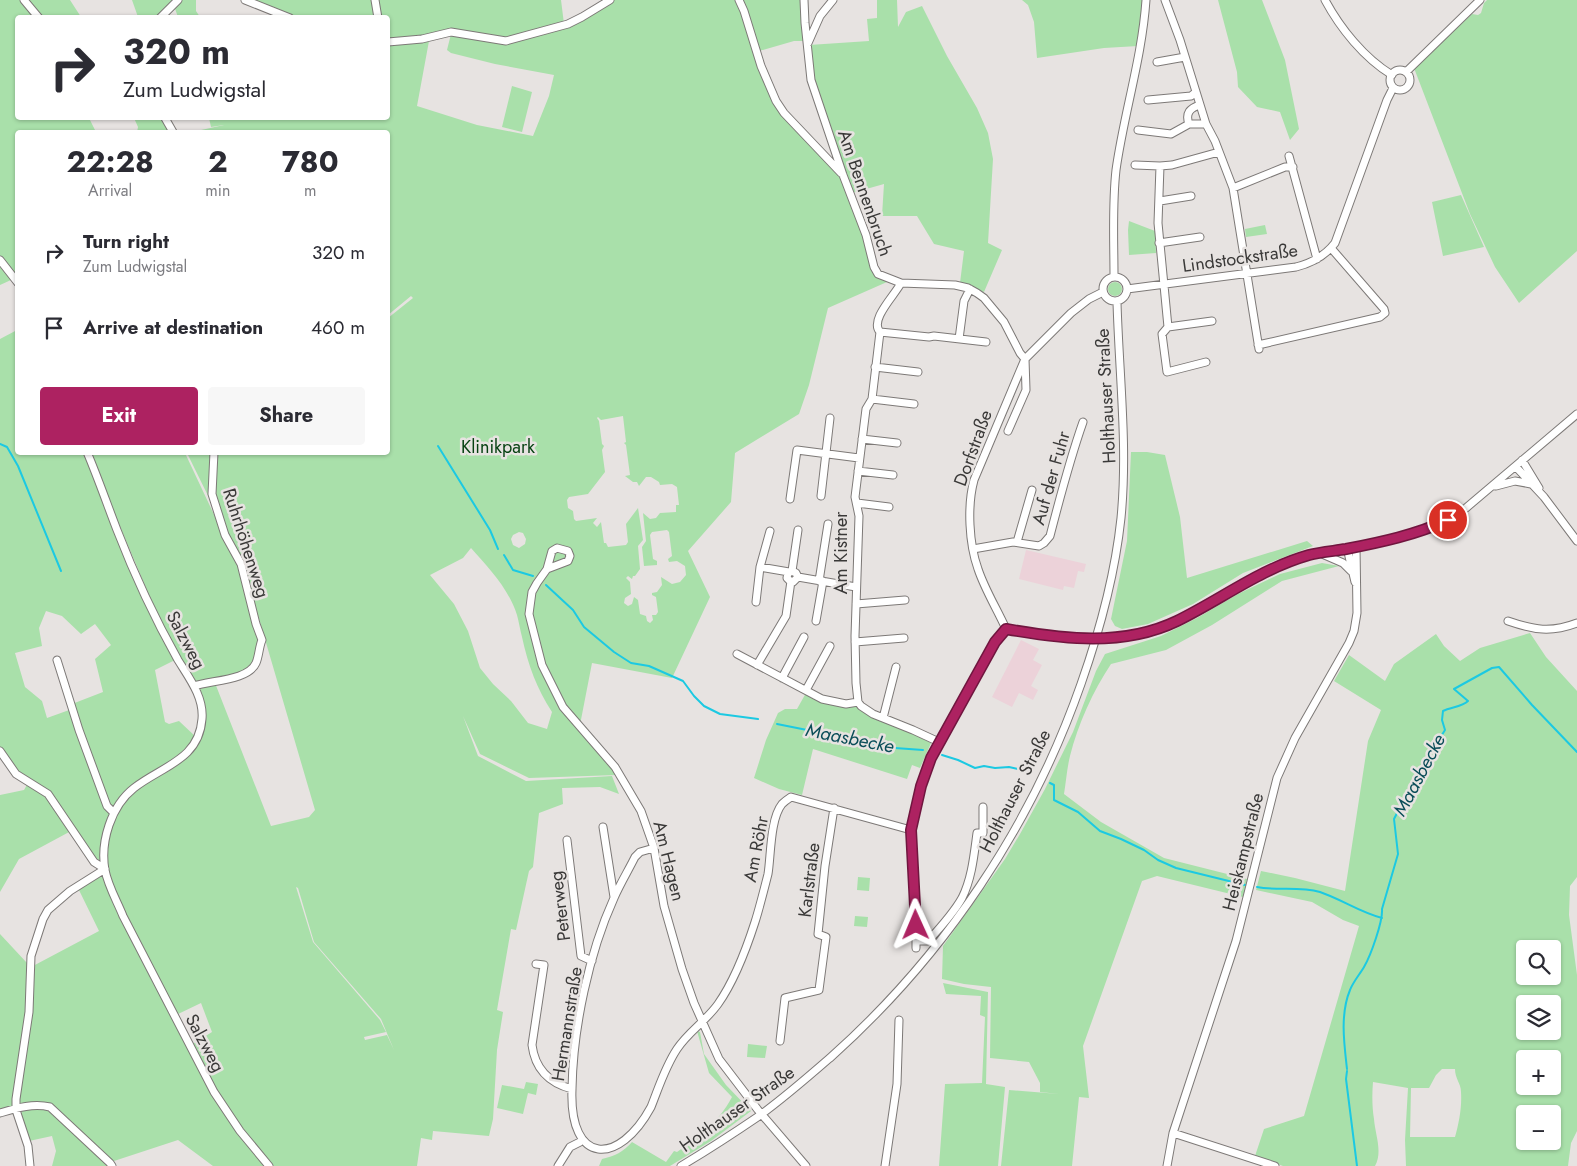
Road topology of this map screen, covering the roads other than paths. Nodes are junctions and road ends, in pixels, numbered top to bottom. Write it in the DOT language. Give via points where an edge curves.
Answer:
graph roads {
  1 [pos="24,0"];
  2 [pos="178,0"];
  3 [pos="245,0"];
  4 [pos="375,0"];
  5 [pos="610,0"];
  6 [pos="739,0"];
  7 [pos="804,0"];
  8 [pos="833,0"];
  9 [pos="1146,0"];
  10 [pos="1165,0"];
  11 [pos="1325,0"];
  12 [pos="1480,0"];
  13 [pos="36,15"];
  14 [pos="163,15"];
  15 [pos="282,15"];
  16 [pos="378,15"];
  17 [pos="390,42"];
  18 [pos="808,44"];
  19 [pos="1185,57"];
  20 [pos="1157,62"];
  21 [pos="1406,72"];
  22 [pos="1392,74"];
  23 [pos="1393,88"];
  24 [pos="1196,92"];
  25 [pos="1148,100"];
  26 [pos="1200,105"];
  27 [pos="1189,124"];
  28 [pos="1206,124"];
  29 [pos="1138,130"];
  30 [pos="1219,152"];
  31 [pos="1289,156"];
  32 [pos="1135,165"];
  33 [pos="1160,166"];
  34 [pos="1293,167"];
  35 [pos="843,175"];
  36 [pos="1233,188"];
  37 [pos="1191,196"];
  38 [pos="1160,201"];
  39 [pos="1200,237"];
  40 [pos="1159,243"];
  41 [pos="1330,248"];
  42 [pos="1317,259"];
  43 [pos="0,260"];
  44 [pos="1248,274"];
  45 [pos="1114,277"];
  46 [pos="15,279"];
  47 [pos="901,283"];
  48 [pos="1163,284"];
  49 [pos="1127,288"];
  50 [pos="970,289"];
  51 [pos="1103,292"];
  52 [pos="1117,302"];
  53 [pos="1212,321"];
  54 [pos="1168,327"];
  55 [pos="880,332"];
  56 [pos="959,338"];
  57 [pos="986,342"];
  58 [pos="1025,359"];
  59 [pos="1206,362"];
  60 [pos="875,367"];
  61 [pos="918,372"];
  62 [pos="872,399"];
  63 [pos="914,404"];
  64 [pos="1577,414"];
  65 [pos="830,418"];
  66 [pos="1083,422"];
  67 [pos="1008,431"];
  68 [pos="862,439"];
  69 [pos="896,443"];
  70 [pos="826,454"];
  71 [pos="87,455"];
  72 [pos="214,455"];
  73 [pos="859,458"];
  74 [pos="1522,460"];
  75 [pos="1516,467"];
  76 [pos="858,472"];
  77 [pos="893,475"];
  78 [pos="1533,485"];
  79 [pos="1491,488"];
  80 [pos="1032,490"];
  81 [pos="821,496"];
  82 [pos="1544,497"];
  83 [pos="790,499"];
  84 [pos="856,503"];
  85 [pos="890,507"];
  86 [pos="828,524"];
  87 [pos="798,530"];
  88 [pos="770,531"];
  89 [pos="1577,541"];
  90 [pos="1018,542"];
  91 [pos="1356,546"];
  92 [pos="1347,548"];
  93 [pos="974,549"];
  94 [pos="1320,553"];
  95 [pos="760,567"];
  96 [pos="547,569"];
  97 [pos="1352,572"];
  98 [pos="793,576"];
  99 [pos="821,581"];
  100 [pos="856,587"];
  101 [pos="1356,587"];
  102 [pos="905,600"];
  103 [pos="756,602"];
  104 [pos="856,604"];
  105 [pos="816,621"];
  106 [pos="1508,621"];
  107 [pos="1577,623"];
  108 [pos="1006,629"];
  109 [pos="804,637"];
  110 [pos="904,638"];
  111 [pos="1097,638"];
  112 [pos="855,642"];
  113 [pos="830,646"];
  114 [pos="737,654"];
  115 [pos="57,660"];
  116 [pos="757,665"];
  117 [pos="896,667"];
  118 [pos="782,678"];
  119 [pos="194,686"];
  120 [pos="806,690"];
  121 [pos="858,702"];
  122 [pos="883,718"];
  123 [pos="939,742"];
  124 [pos="0,751"];
  125 [pos="983,807"];
  126 [pos="834,808"];
  127 [pos="114,813"];
  128 [pos="603,827"];
  129 [pos="911,830"];
  130 [pos="567,840"];
  131 [pos="654,848"];
  132 [pos="105,869"];
  133 [pos="614,898"];
  134 [pos="592,961"];
  135 [pos="536,964"];
  136 [pos="702,1020"];
  137 [pos="899,1020"];
  138 [pos="780,1041"];
  139 [pos="572,1090"];
  140 [pos="16,1110"];
  141 [pos="0,1113"];
  142 [pos="761,1114"];
  143 [pos="1173,1133"];
  144 [pos="580,1142"];
  145 [pos="612,1156"];
  146 [pos="602,1157"];
  147 [pos="30,1166"];
  148 [pos="112,1166"];
  149 [pos="269,1166"];
  150 [pos="558,1166"];
  151 [pos="681,1166"];
  152 [pos="806,1166"];
  153 [pos="885,1166"];
  154 [pos="1167,1166"];
  155 [pos="1275,1166"];
  1 -- 13 [label="street"];
  2 -- 14 [label="street"];
  3 -- 15 [label="street"];
  4 -- 16 [label="street"];
  5 -- 17 [label="street" via="568,24 506,42 451,32 422,40"];
  6 -- 35 [label="street" via="776,101"];
  7 -- 18 [label="street, Am Bennenbruch"];
  8 -- 18 [label="street" via="820,16"];
  9 -- 45 [label="street" via="1116,176 1112,217"];
  10 -- 19 [label="street"];
  11 -- 22 [label="street" via="1357,45"];
  12 -- 21 [label="street"];
  18 -- 35 [label="street, Am Bennenbruch" via="811,80"];
  19 -- 20 [label="street"];
  19 -- 24 [label="street"];
  21 -- 22 [label="street" via="1398,70"];
  21 -- 23 [label="street" via="1410,77 1409,86 1403,90"];
  22 -- 23 [label="street, Lindstockstraße"];
  23 -- 41 [label="street, Lindstockstraße"];
  24 -- 25 [label="street" via="1191,96"];
  24 -- 26 [label="street"];
  26 -- 27 [label="street" via="1189,110"];
  26 -- 28 [label="street"];
  27 -- 28 [label="street"];
  27 -- 29 [label="street" via="1171,134"];
  28 -- 30 [label="street"];
  30 -- 33 [label="street"];
  30 -- 36 [label="street"];
  31 -- 34 [label="street"];
  32 -- 33 [label="street"];
  33 -- 38 [label="street"];
  34 -- 36 [label="street"];
  34 -- 42 [label="street"];
  35 -- 47 [label="street, Am Bennenbruch" via="866,235 874,267 878,274"];
  36 -- 44 [label="street"];
  37 -- 38 [label="street"];
  38 -- 40 [label="street"];
  39 -- 40 [label="street"];
  40 -- 48 [label="street"];
  41 -- 42 [label="street, Lindstockstraße"];
  41 -- 44 [label="street" via="1384,309 1385,313 1380,317 1259,347"];
  42 -- 44 [label="street, Lindstockstraße" via="1296,267"];
  43 -- 46 [label="street"];
  44 -- 48 [label="street, Lindstockstraße"];
  45 -- 49 [label="street" via="1123,280"];
  45 -- 51 [label="street" via="1105,282"];
  47 -- 50 [label="street, Am Bennenbruch" via="955,285"];
  47 -- 55 [label="street, Am Kistner" via="877,320"];
  48 -- 49 [label="street, Lindstockstraße"];
  48 -- 54 [label="street"];
  49 -- 52 [label="street" via="1123,299"];
  50 -- 56 [label="street" via="964,301"];
  50 -- 58 [label="street, Am Bennenbruch" via="984,298 999,316"];
  51 -- 52 [label="street, Holthauser Straße" via="1108,300"];
  51 -- 58 [label="street, Dorfstraße" via="1071,313"];
  52 -- 111 [label="street, Holthauser Straße" via="1124,475 1117,547"];
  53 -- 54 [label="street"];
  54 -- 59 [label="street" via="1162,334 1167,372"];
  55 -- 56 [label="street"];
  55 -- 60 [label="street, Am Kistner"];
  56 -- 57 [label="street"];
  58 -- 67 [label="street, Dorfstraße" via="1026,390"];
  58 -- 93 [label="street, Dorfstraße" via="974,480 969,508"];
  60 -- 61 [label="street"];
  60 -- 62 [label="street, Am Kistner"];
  62 -- 63 [label="street"];
  62 -- 68 [label="street, Am Kistner" via="866,409"];
  64 -- 74 [label="street"];
  65 -- 70 [label="street, Am Kistner"];
  66 -- 90 [label="street, Auf der Fuhr" via="1050,536 1039,546"];
  68 -- 69 [label="street"];
  68 -- 73 [label="street, Am Kistner"];
  70 -- 73 [label="street"];
  70 -- 81 [label="street, Am Kistner"];
  70 -- 83 [label="street" via="797,450"];
  71 -- 119 [label="street, Salzweg" via="128,558"];
  72 -- 119 [label="street, Ruhrhöhenweg" via="212,494 225,535 241,564 262,640 251,669 230,679"];
  73 -- 76 [label="street, Am Kistner"];
  74 -- 75 [label="street"];
  74 -- 82 [label="street"];
  75 -- 78 [label="street"];
  75 -- 79 [label="street"];
  76 -- 77 [label="street"];
  76 -- 84 [label="street, Am Kistner"];
  78 -- 79 [label="street" via="1515,481"];
  78 -- 82 [label="street"];
  79 -- 91 [label="street" via="1466,508 1431,528"];
  80 -- 90 [label="street, Auf der Fuhr"];
  82 -- 89 [label="street"];
  84 -- 85 [label="street, Am Kistner"];
  84 -- 100 [label="street, Am Kistner" via="859,516"];
  86 -- 99 [label="street"];
  87 -- 98 [label="street"];
  88 -- 95 [label="street"];
  90 -- 93 [label="street, Auf der Fuhr"];
  91 -- 92 [label="street"];
  91 -- 101 [label="street, Heiskampstraße"];
  92 -- 94 [label="street"];
  92 -- 97 [label="street, Heiskampstraße"];
  93 -- 108 [label="street, Dorfstraße" via="978,570"];
  94 -- 97 [label="street" via="1343,563"];
  94 -- 111 [label="street" via="1274,567 1164,626 1118,638"];
  95 -- 98 [label="street"];
  95 -- 103 [label="street"];
  96 -- 131 [label="street, Am Hagen" via="532,592 529,614 542,665 563,708 615,767 640,811"];
  97 -- 101 [label="street, Heiskampstraße"];
  98 -- 99 [label="street"];
  98 -- 116 [label="street" via="786,616"];
  99 -- 100 [label="street"];
  99 -- 105 [label="street"];
  100 -- 104 [label="street, Am Kistner"];
  101 -- 143 [label="street, Heiskampstraße" via="1357,613 1352,637 1295,738 1277,778 1236,940"];
  102 -- 104 [label="street, Am Kistner"];
  104 -- 112 [label="street, Am Kistner"];
  106 -- 107 [label="street" via="1539,630"];
  108 -- 111 [label="street" via="1068,639"];
  108 -- 123 [label="street" via="995,642"];
  109 -- 118 [label="street"];
  110 -- 112 [label="street"];
  111 -- 142 [label="street, Holthauser Straße" via="1069,719 1039,787 971,900 918,968 860,1030 810,1076"];
  112 -- 121 [label="street, Am Kistner"];
  113 -- 120 [label="street"];
  114 -- 116 [label="street"];
  115 -- 127 [label="street" via="107,806"];
  116 -- 118 [label="street"];
  117 -- 122 [label="street"];
  118 -- 120 [label="street"];
  119 -- 127 [label="street, Salzweg" via="203,716 194,745 174,764 134,788"];
  120 -- 121 [label="street" via="835,703"];
  121 -- 122 [label="street"];
  122 -- 123 [label="street"];
  123 -- 129 [label="street" via="921,786"];
  124 -- 132 [label="street, Salzweg" via="16,774 48,794 94,862"];
  125 -- 129 [label="street" via="983,834 977,833 973,866 962,898 928,941 916,944"];
  126 -- 129 [label="street, Am Röhr"];
  126 -- 136 [label="street, Am Röhr" via="791,797 782,804 776,815 768,872 750,938 718,1004"];
  126 -- 138 [label="street, Karlstraße" via="818,934 826,937 819,990 785,998"];
  127 -- 132 [label="street, Salzweg" via="105,842"];
  128 -- 133 [label="street"];
  130 -- 134 [label="street, Peterweg" via="581,956"];
  131 -- 133 [label="street, Hermannstraße" via="635,857"];
  131 -- 136 [label="street, Am Hagen" via="664,906 682,969"];
  132 -- 140 [label="street" via="70,891 48,910 43,919 31,956 29,1012"];
  132 -- 149 [label="street, Salzweg" via="123,916 214,1092"];
  133 -- 134 [label="street, Hermannstraße"];
  134 -- 139 [label="street, Hermannstraße" via="582,1005"];
  135 -- 139 [label="street" via="544,965 533,1055 551,1080"];
  136 -- 142 [label="street, Am Hagen" via="719,1060"];
  136 -- 145 [label="street" via="668,1064 648,1114 635,1135"];
  137 -- 153 [label="street" via="897,1084"];
  139 -- 144 [label="street, Hermannstraße"];
  140 -- 141 [label="street"];
  140 -- 147 [label="street" via="28,1146"];
  140 -- 148 [label="street" via="24,1106 50,1107"];
  142 -- 151 [label="street, Holthauser Straße"];
  142 -- 152 [label="street, Am Hagen"];
  143 -- 154 [label="street, Heiskampstraße"];
  143 -- 155 [label="street"];
  144 -- 146 [label="street" via="589,1152"];
  144 -- 150 [label="street" via="570,1147"];
}
